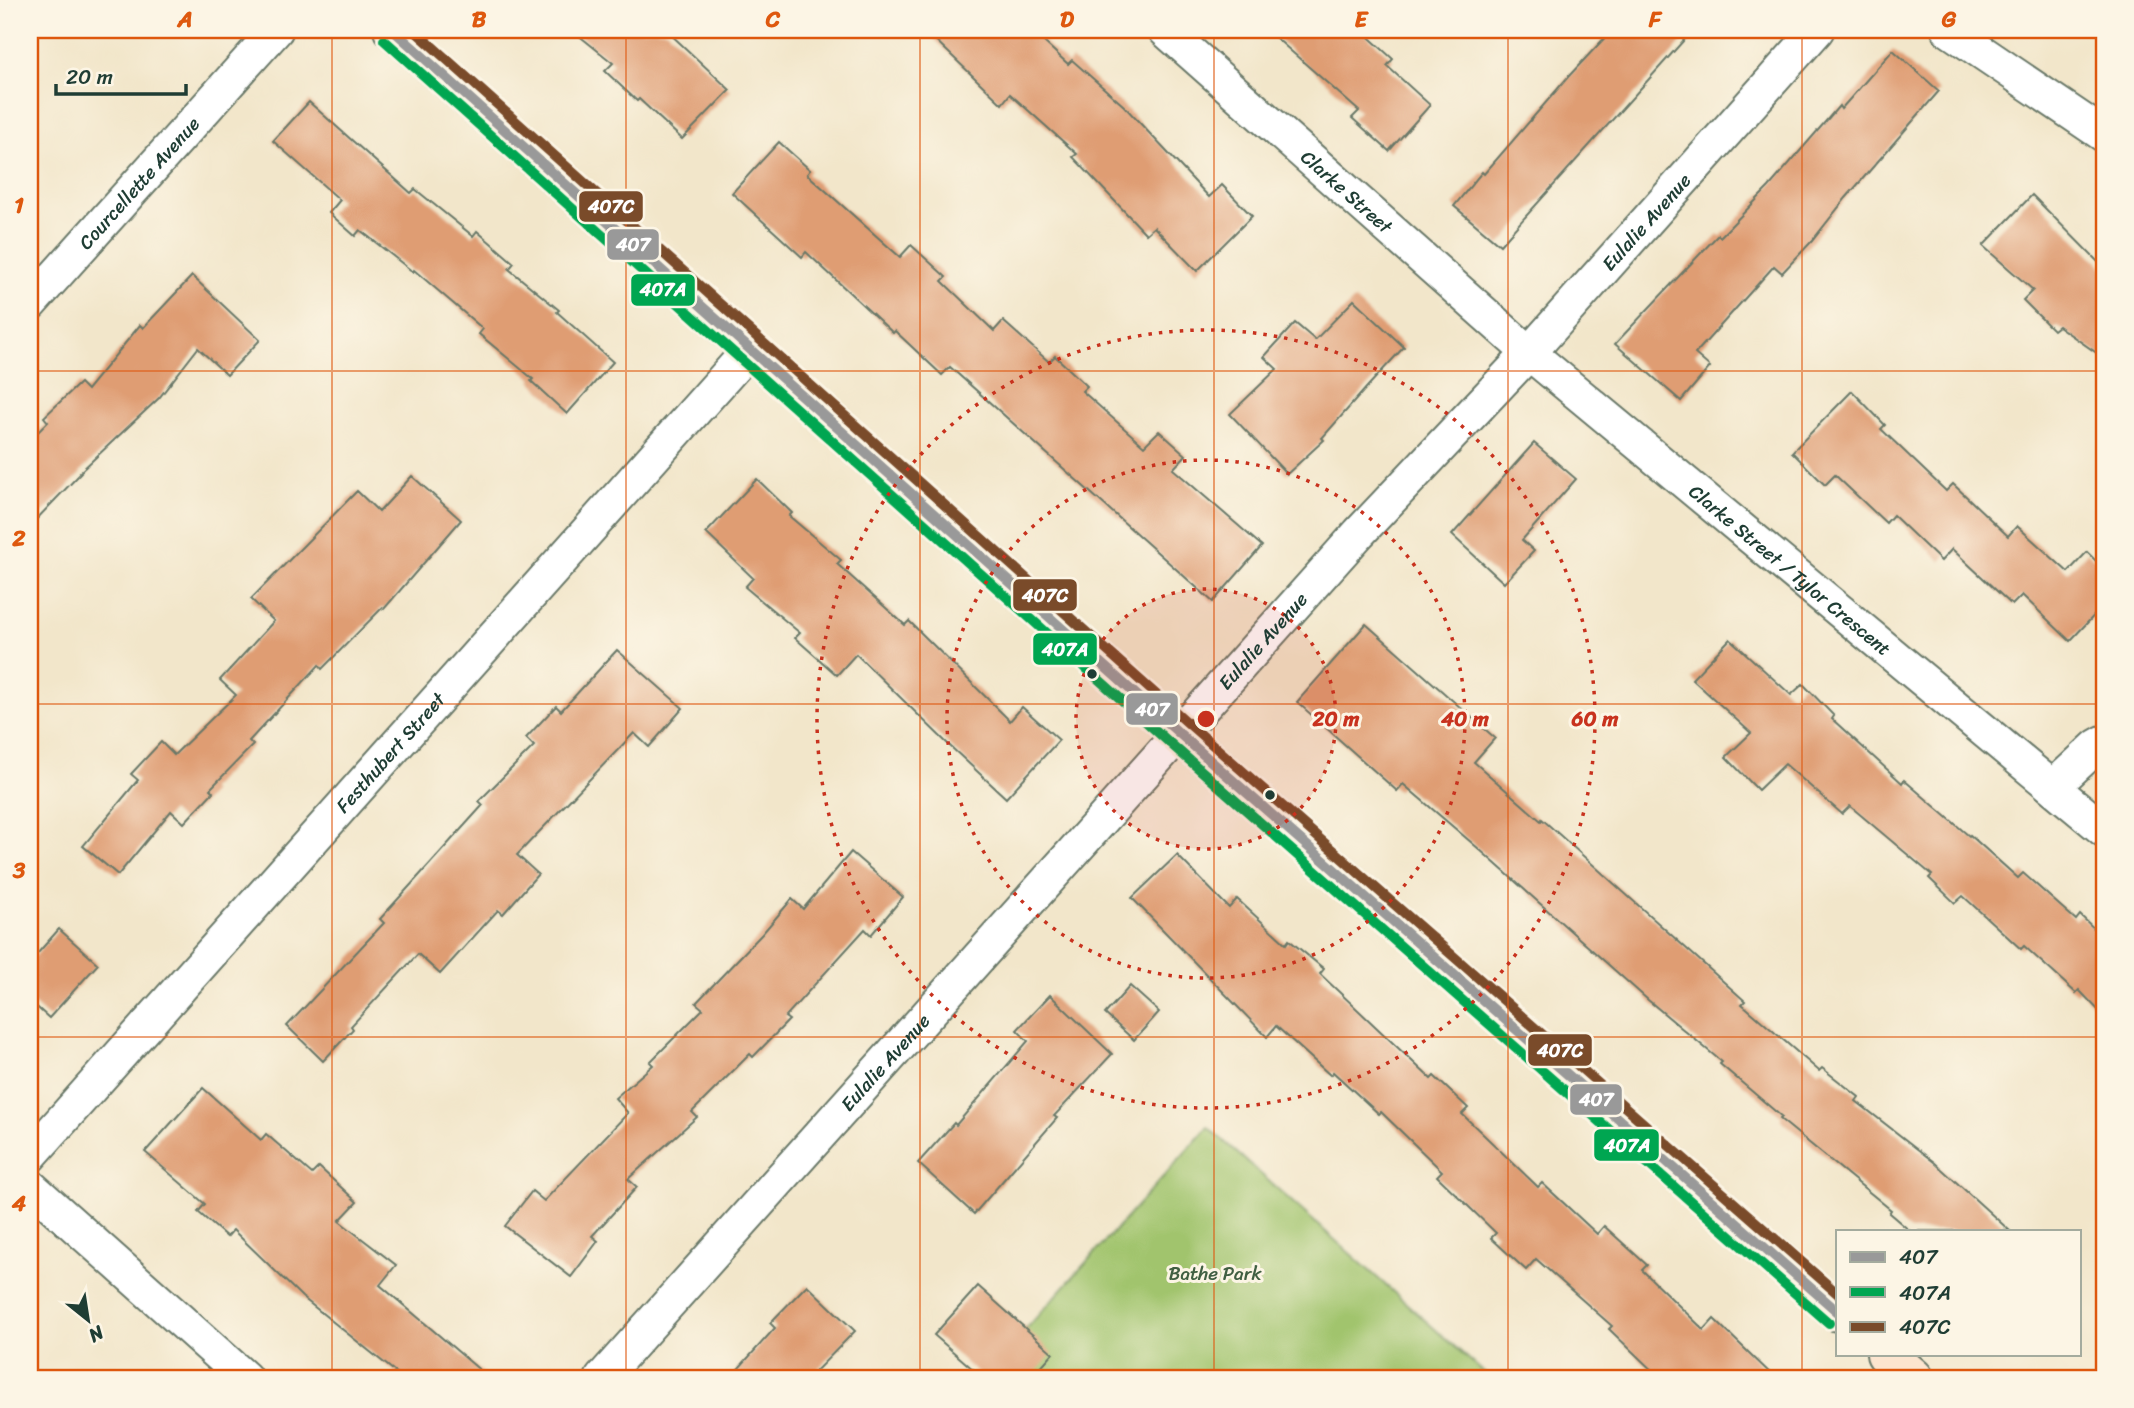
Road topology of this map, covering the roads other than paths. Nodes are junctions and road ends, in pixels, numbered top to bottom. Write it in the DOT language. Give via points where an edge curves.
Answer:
graph roads {
  1 [pos="276,30"];
  2 [pos="393,30"];
  3 [pos="1165,30"];
  4 [pos="1817,30"];
  5 [pos="1950,30"];
  6 [pos="2104,135"];
  7 [pos="30,304"];
  8 [pos="751,348"];
  9 [pos="1529,353"];
  10 [pos="1180,734"];
  11 [pos="2104,742"];
  12 [pos="2053,788"];
  13 [pos="2104,830"];
  14 [pos="30,1156"];
  15 [pos="30,1186"];
  16 [pos="1836,1310"];
  17 [pos="1888,1356"];
  18 [pos="245,1378"];
  19 [pos="602,1378"];
  20 [pos="1914,1378"];
  1 -- 7 [label="street, Courcellette Avenue"];
  2 -- 8 [label="main road"];
  3 -- 9 [label="street, Clarke Street"];
  4 -- 9 [label="street, Eulalie Avenue"];
  5 -- 6 [label="street"];
  8 -- 10 [label="main road"];
  8 -- 14 [label="street, Festhubert Street"];
  9 -- 10 [label="street, Eulalie Avenue" via="1359,533"];
  9 -- 12 [label="street, Clarke Street / Tylor Crescent"];
  10 -- 16 [label="main road"];
  10 -- 19 [label="street, Eulalie Avenue"];
  11 -- 12 [label="street"];
  12 -- 13 [label="street"];
  15 -- 18 [label="street"];
  17 -- 20 [label="main road"];
}
